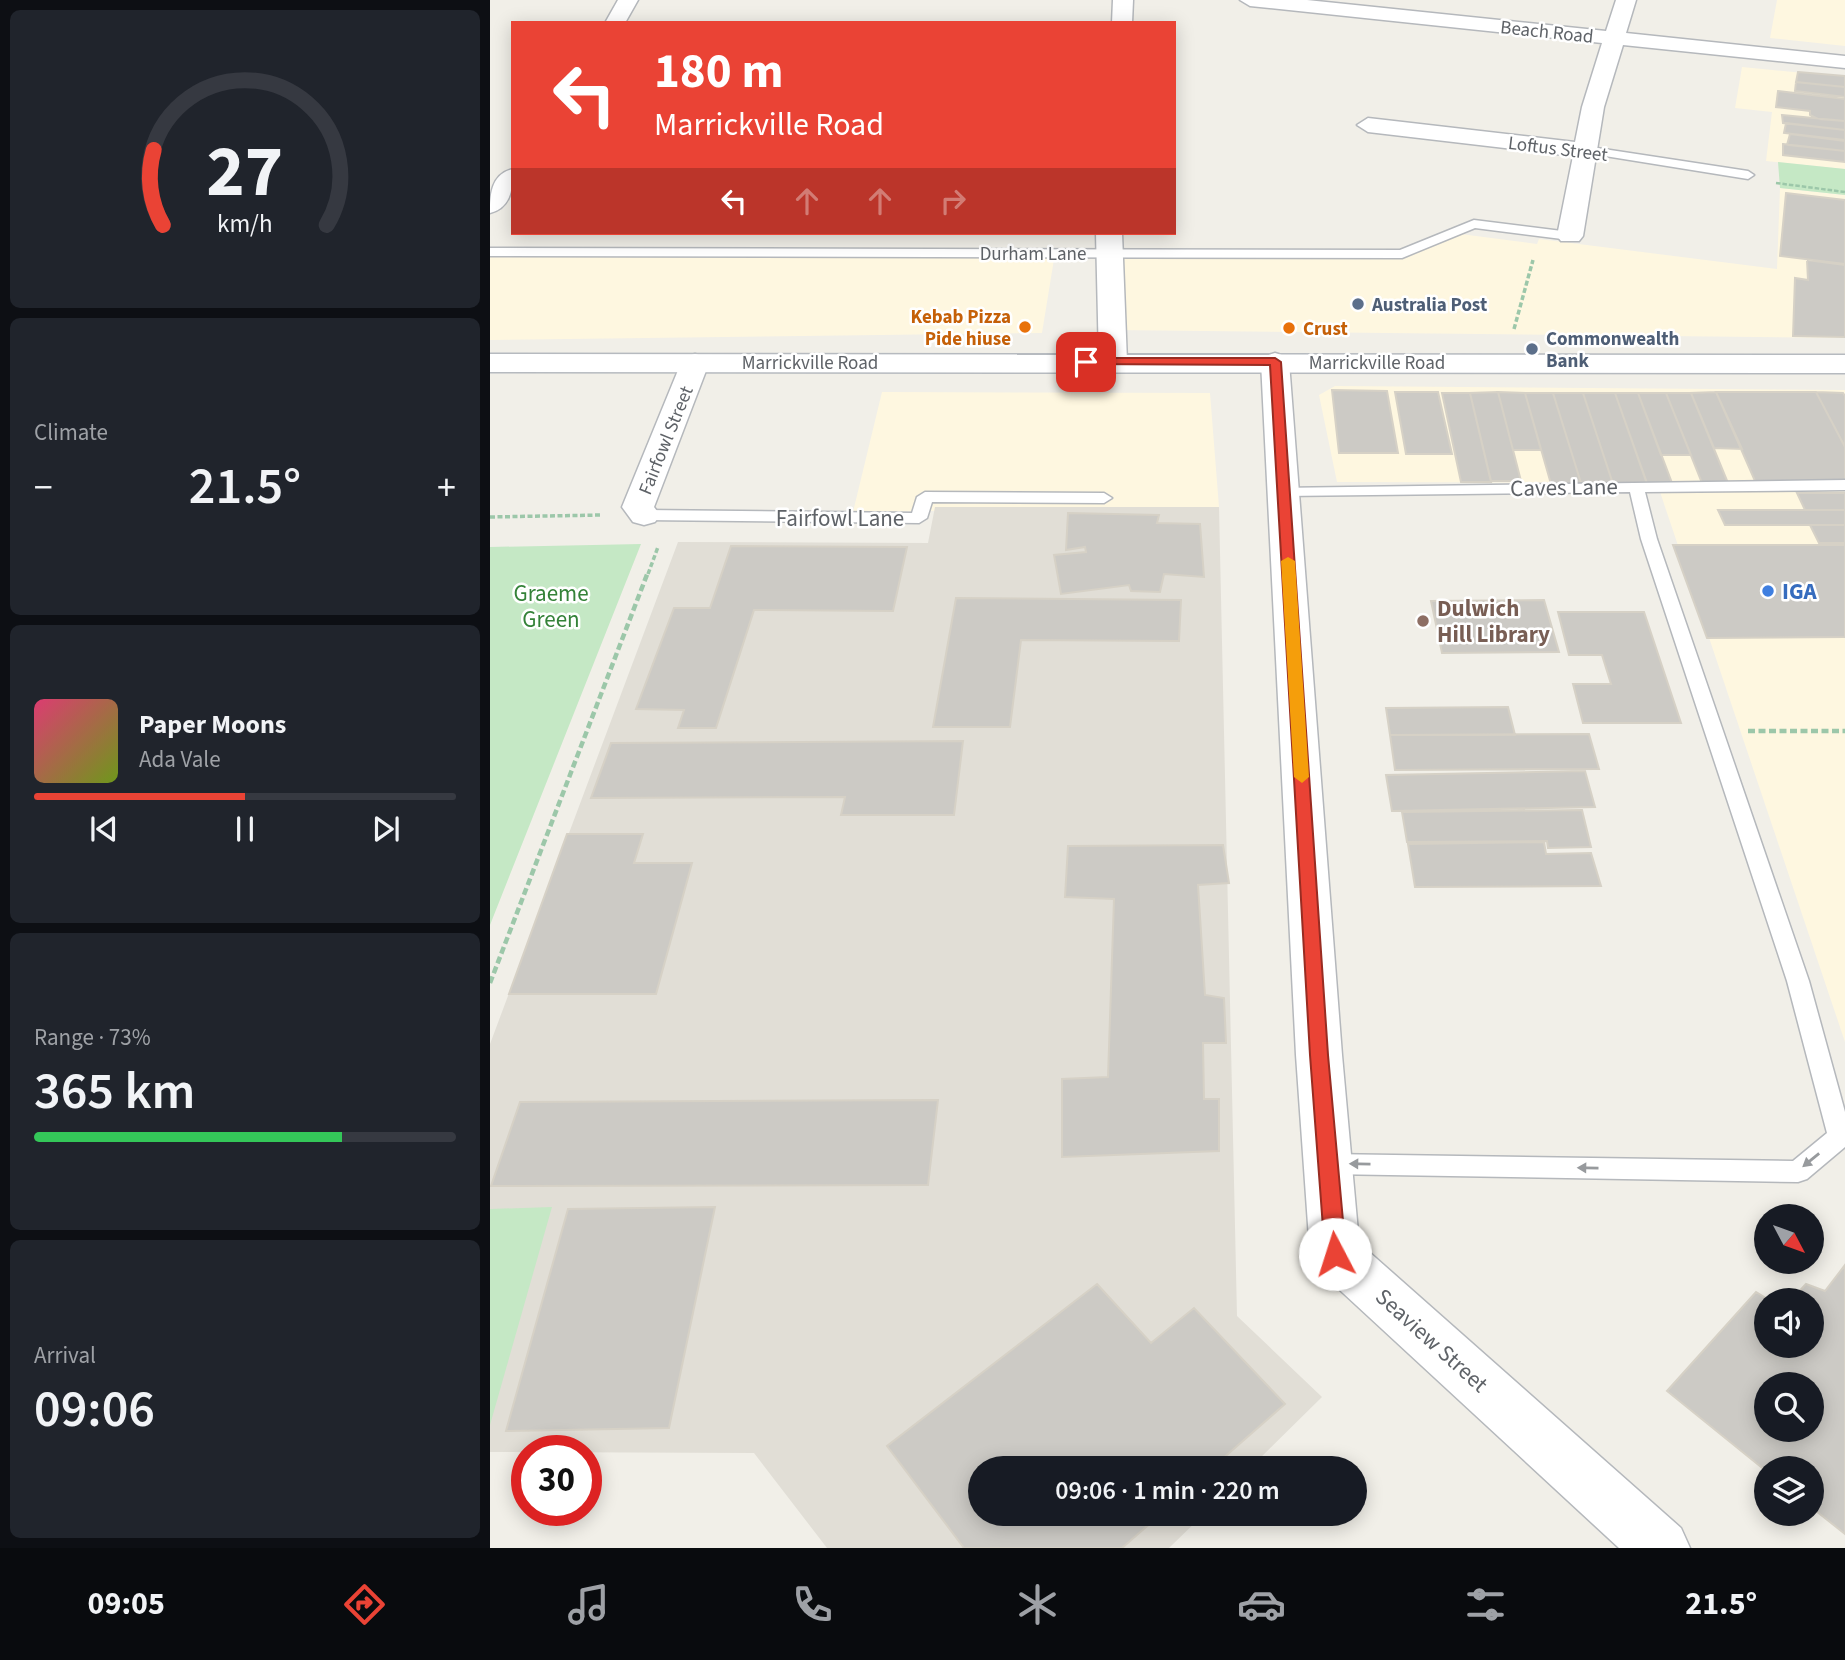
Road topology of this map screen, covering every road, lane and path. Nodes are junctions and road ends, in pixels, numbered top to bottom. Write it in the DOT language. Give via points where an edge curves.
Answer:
graph roads {
  1 [pos="628,0"];
  2 [pos="1123,0"];
  3 [pos="1250,0"];
  4 [pos="1626,0"];
  5 [pos="616,21"];
  6 [pos="1122,21"];
  7 [pos="1616,38"];
  8 [pos="1845,62"];
  9 [pos="1368,125"];
  10 [pos="1584,150"];
  11 [pos="1748,175"];
  12 [pos="511,179"];
  13 [pos="1845,192"];
  14 [pos="490,206"];
  15 [pos="1541,232"];
  16 [pos="1570,236"];
  17 [pos="1108,243"];
  18 [pos="490,251"];
  19 [pos="1513,332"];
  20 [pos="1113,362"];
  21 [pos="1275,362"];
  22 [pos="490,363"];
  23 [pos="695,363"];
  24 [pos="1845,364"];
  25 [pos="1845,485"];
  26 [pos="1636,486"];
  27 [pos="1284,491"];
  28 [pos="1104,498"];
  29 [pos="657,516"];
  30 [pos="490,517"];
  31 [pos="1713,729"];
  32 [pos="1845,731"];
  33 [pos="490,983"];
  34 [pos="1328,1164"];
  35 [pos="1661,1548"];
  1 -- 5 [label="street"];
  2 -- 6 [label="street"];
  3 -- 7 [label="street, Beach Road"];
  4 -- 7 [label="street"];
  7 -- 8 [label="street, Beach Road"];
  7 -- 10 [label="street"];
  9 -- 10 [label="street, Loftus Street"];
  10 -- 11 [label="lane, Loftus Street"];
  10 -- 16 [label="street"];
  11 -- 13 [label="path" via="1772,183"];
  12 -- 14 [label="street"];
  15 -- 16 [label="lane, Durham Lane"];
  15 -- 17 [label="lane, Durham Lane" via="1474,224 1402,254"];
  15 -- 19 [label="path"];
  17 -- 18 [label="lane, Durham Lane"];
  17 -- 20 [label="street"];
  20 -- 21 [label="street, Marrickville Road"];
  20 -- 23 [label="street, Marrickville Road"];
  21 -- 24 [label="street, Marrickville Road"];
  21 -- 27 [label="street, Seaview Street"];
  22 -- 23 [label="street, Marrickville Road"];
  23 -- 29 [label="street, Fairfowl Street" via="638,507"];
  25 -- 26 [label="lane, Caves Lane"];
  26 -- 27 [label="lane, Caves Lane"];
  26 -- 31 [label="lane" via="1649,539"];
  27 -- 34 [label="street, Seaview Street"];
  28 -- 29 [label="lane, Fairfowl Lane" via="925,497 919,518"];
  29 -- 30 [label="path"];
  29 -- 33 [label="path"];
  31 -- 32 [label="path"];
  31 -- 34 [label="lane, one-way" via="1798,981 1840,1137 1798,1172"];
  34 -- 35 [label="street, Seaview Street" via="1335,1254"];
}
